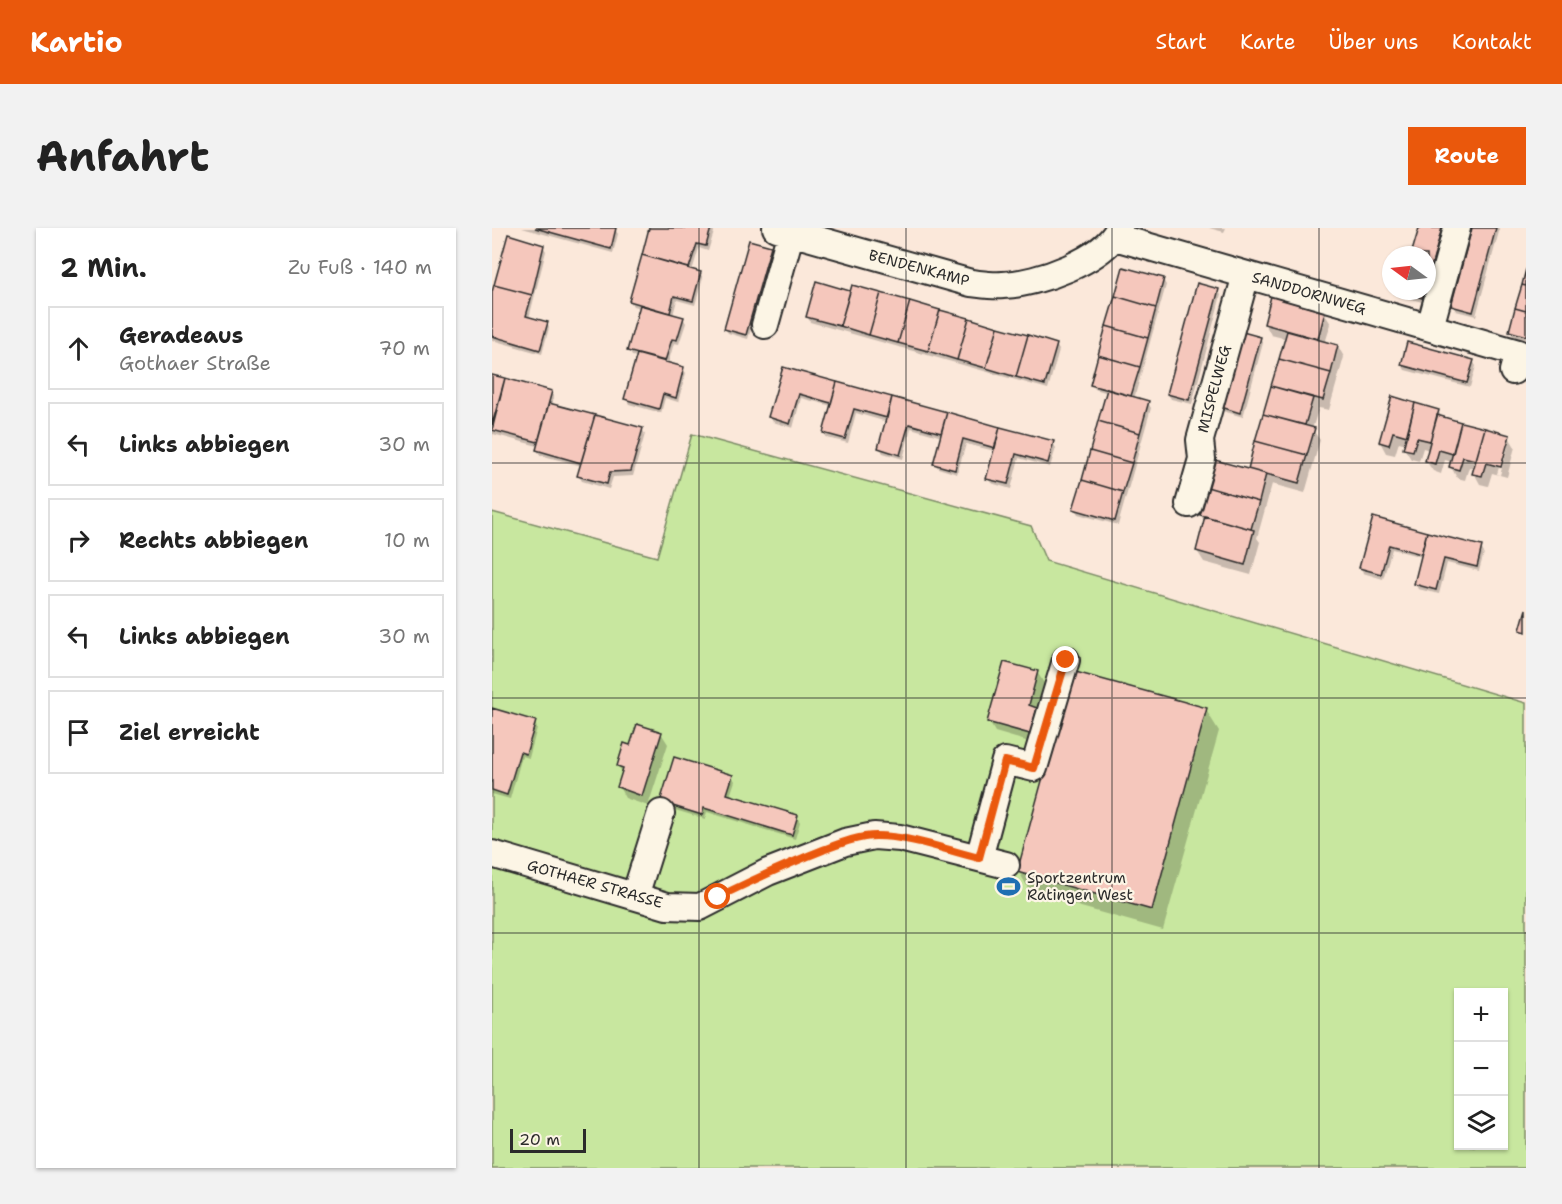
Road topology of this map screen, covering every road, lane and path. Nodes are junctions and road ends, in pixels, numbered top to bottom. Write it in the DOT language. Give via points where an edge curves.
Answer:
graph roads {
  1 [pos="1456,228"];
  2 [pos="786,229"];
  3 [pos="1117,233"];
  4 [pos="1246,275"];
  5 [pos="765,325"];
  6 [pos="1430,327"];
  7 [pos="1513,371"];
  8 [pos="1189,504"];
  9 [pos="1066,660"];
  10 [pos="661,813"];
  11 [pos="492,854"];
  12 [pos="979,858"];
  13 [pos="1006,865"];
  14 [pos="635,896"];
  1 -- 6 [label="street"];
  2 -- 3 [label="street, BENDENKAMP" via="971,283 1003,285 1064,271 1104,247"];
  2 -- 5 [label="street"];
  3 -- 4 [label="street, SANDDORNWEG"];
  4 -- 6 [label="street, SANDDORNWEG"];
  4 -- 8 [label="street, MISPELWEG" via="1200,440 1202,459"];
  6 -- 7 [label="street, SANDDORNWEG" via="1518,353"];
  9 -- 12 [label="street" via="1034,768 1005,761"];
  10 -- 14 [label="street"];
  11 -- 14 [label="street, GOTHAER STRASSE"];
  12 -- 13 [label="street, GOTHAER STRASSE"];
  12 -- 14 [label="street, GOTHAER STRASSE" via="900,838 874,836 845,842 768,872 700,907 667,906"];
}
